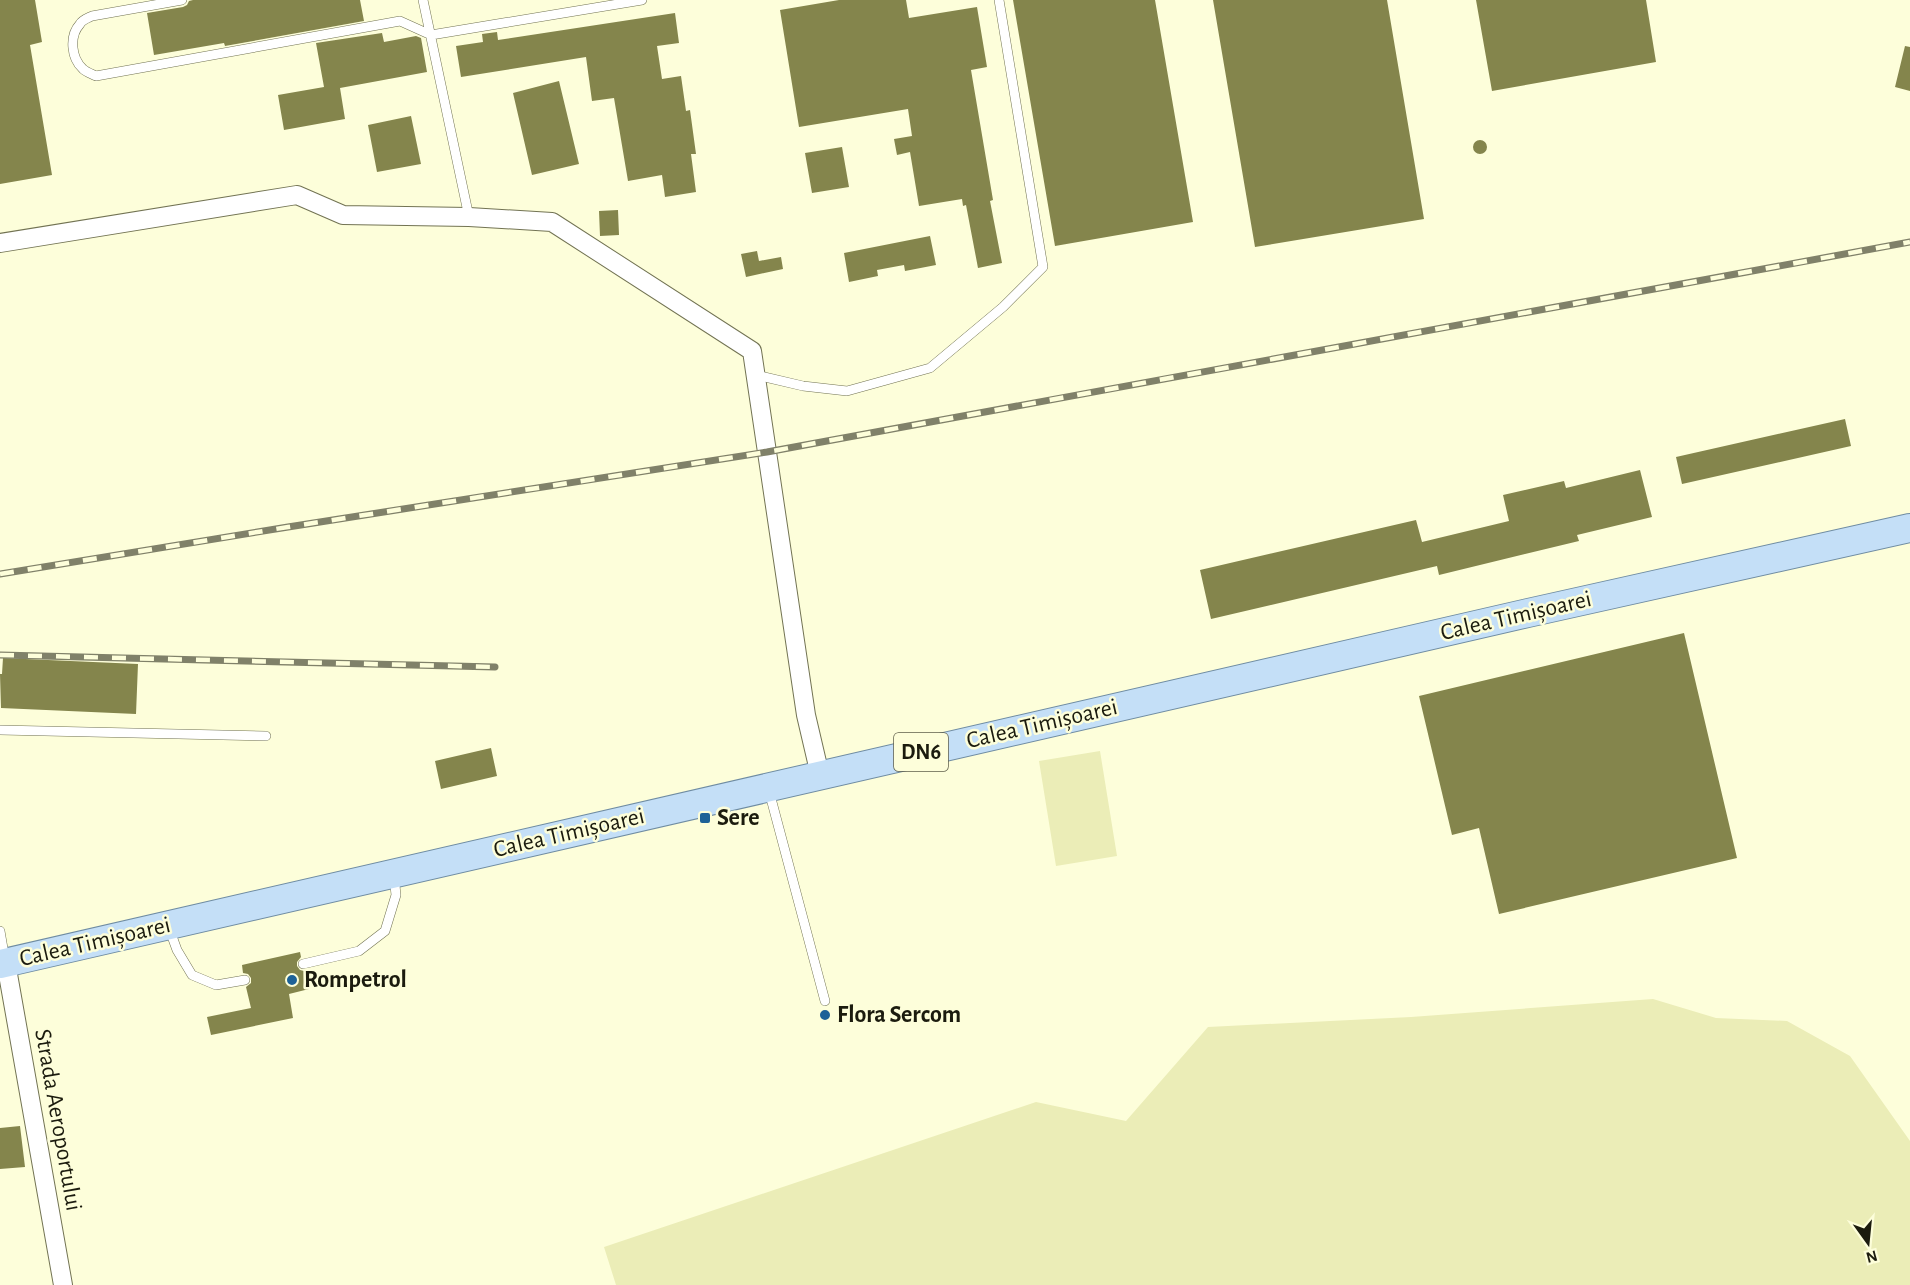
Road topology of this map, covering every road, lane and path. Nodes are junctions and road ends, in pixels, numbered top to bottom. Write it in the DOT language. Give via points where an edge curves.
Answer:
graph roads {
  1 [pos="182,0"];
  2 [pos="423,0"];
  3 [pos="642,0"];
  4 [pos="999,0"];
  5 [pos="431,35"];
  6 [pos="469,217"];
  7 [pos="0,243"];
  8 [pos="756,375"];
  9 [pos="1910,528"];
  10 [pos="0,730"];
  11 [pos="266,736"];
  12 [pos="820,775"];
  13 [pos="768,787"];
  14 [pos="394,873"];
  15 [pos="168,926"];
  16 [pos="0,931"];
  17 [pos="3,963"];
  18 [pos="303,964"];
  19 [pos="245,980"];
  20 [pos="825,1001"];
  21 [pos="63,1285"];
  1 -- 5 [label="lane" via="92,16 80,23 74,35 72,46 77,61 83,70 96,76 400,21"];
  2 -- 5 [label="lane"];
  3 -- 5 [label="lane"];
  4 -- 8 [label="lane" via="1043,267 1003,307 930,368 847,391"];
  5 -- 6 [label="lane"];
  6 -- 7 [label="street" via="343,216 297,195"];
  6 -- 8 [label="street" via="552,222 752,351"];
  8 -- 12 [label="street" via="806,716"];
  9 -- 12 [label="main road, Calea Timișoarei / DN6"];
  10 -- 11 [label="lane"];
  12 -- 13 [label="main road, Calea Timișoarei / DN6"];
  13 -- 14 [label="main road, Calea Timișoarei / DN6"];
  13 -- 20 [label="lane"];
  14 -- 15 [label="main road, Calea Timișoarei / DN6"];
  14 -- 18 [label="lane" via="396,895 385,931 359,951"];
  15 -- 17 [label="main road, Calea Timișoarei / DN6"];
  15 -- 19 [label="lane" via="192,975 216,985"];
  16 -- 17 [label="lane"];
  17 -- 21 [label="street, Strada Aeroportului"];
}
